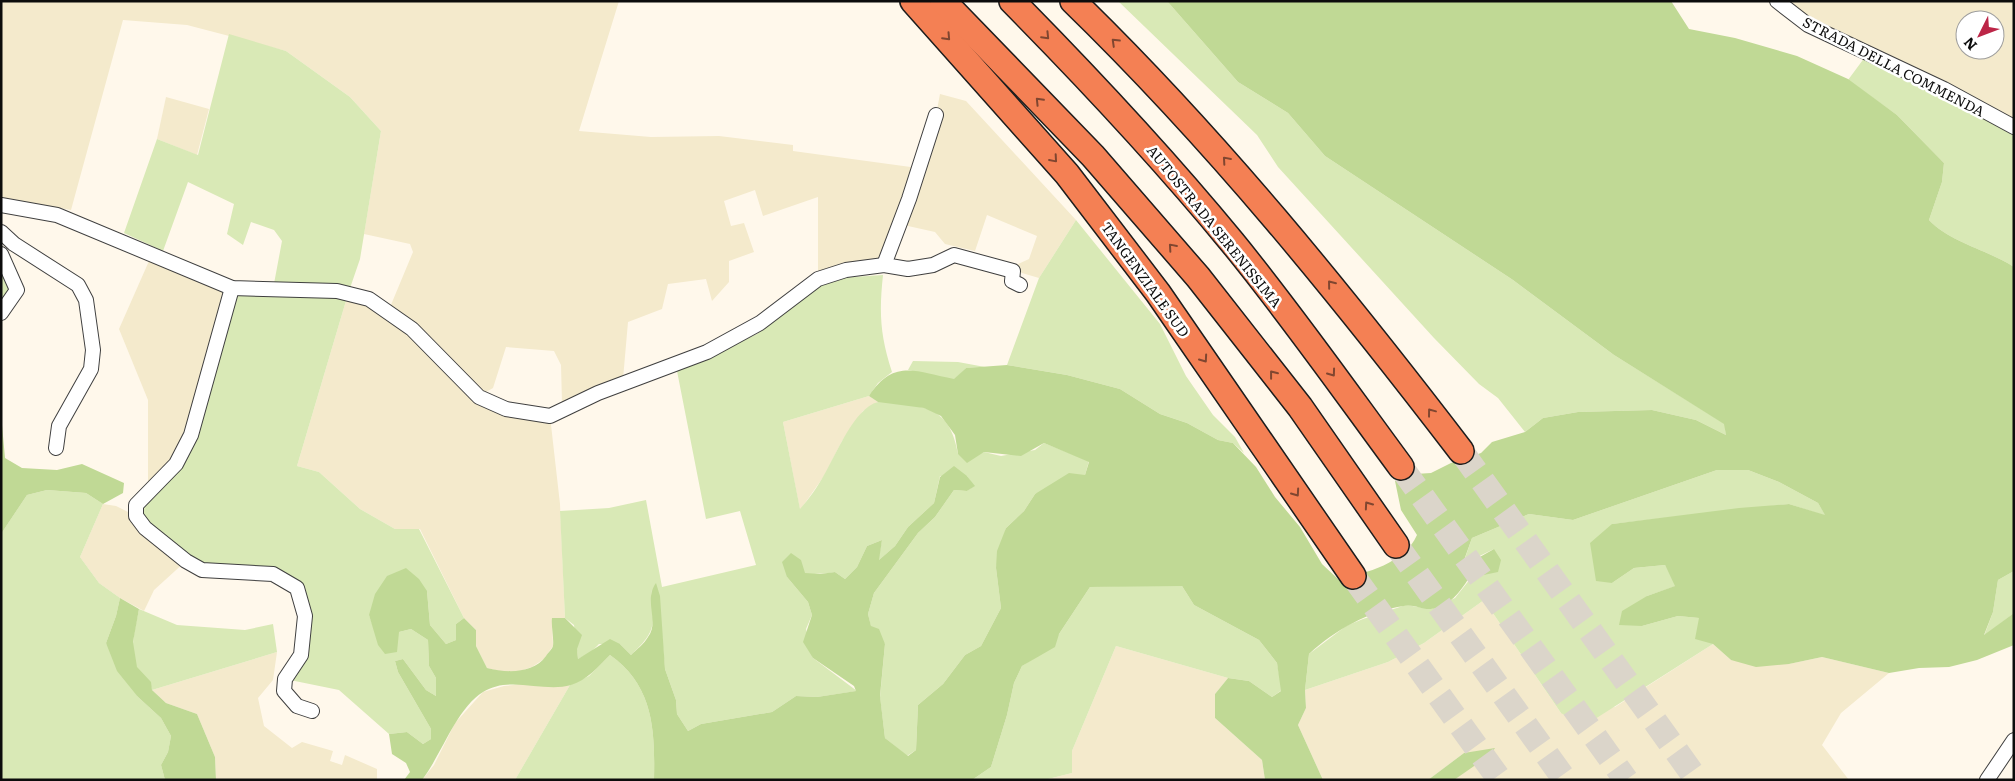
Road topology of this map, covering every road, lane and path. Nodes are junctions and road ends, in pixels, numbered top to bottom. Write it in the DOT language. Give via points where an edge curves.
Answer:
graph roads {
  1 [pos="914,1"];
  2 [pos="943,1"];
  3 [pos="1012,1"];
  4 [pos="1073,1"];
  5 [pos="1777,1"];
  6 [pos="936,115"];
  7 [pos="2014,127"];
  8 [pos="1,205"];
  9 [pos="1,232"];
  10 [pos="1,254"];
  11 [pos="884,265"];
  12 [pos="1020,285"];
  13 [pos="232,288"];
  14 [pos="1,313"];
  15 [pos="56,448"];
  16 [pos="1461,451"];
  17 [pos="1401,467"];
  18 [pos="1396,546"];
  19 [pos="1353,576"];
  20 [pos="312,711"];
  21 [pos="2014,740"];
  22 [pos="1987,780"];
  1 -- 19 [label="highway, TANGENZIALE SUD, one-way" via="1073,181 1158,293"];
  18 -- 2 [label="highway, one-way" via="1300,407 1198,277 1093,156"];
  3 -- 17 [label="highway, AUTOSTRADA SERENISSIMA, one-way" via="1099,90 1227,236"];
  16 -- 4 [label="highway, one-way" via="1282,224 1136,62"];
  5 -- 7 [label="street, STRADA DELLA COMMENDA" via="1808,25 1944,89"];
  6 -- 11 [label="street"];
  8 -- 13 [label="street" via="57,215"];
  9 -- 15 [label="street" via="14,244 78,285 86,300 93,350 91,369 59,426"];
  10 -- 14 [label="street" via="17,290"];
  11 -- 12 [label="street" via="908,269 932,265 954,255 1013,271 1012,281"];
  11 -- 13 [label="street" via="846,270 818,279 760,323 707,352 598,393 550,416 506,408 479,396 412,329 369,299 337,291"];
  13 -- 20 [label="street" via="191,434 176,464 136,505 136,516 145,528 202,570 273,574 297,588 305,613 301,655 285,679 284,691 297,706"];
  21 -- 22 [label="street"];
}
